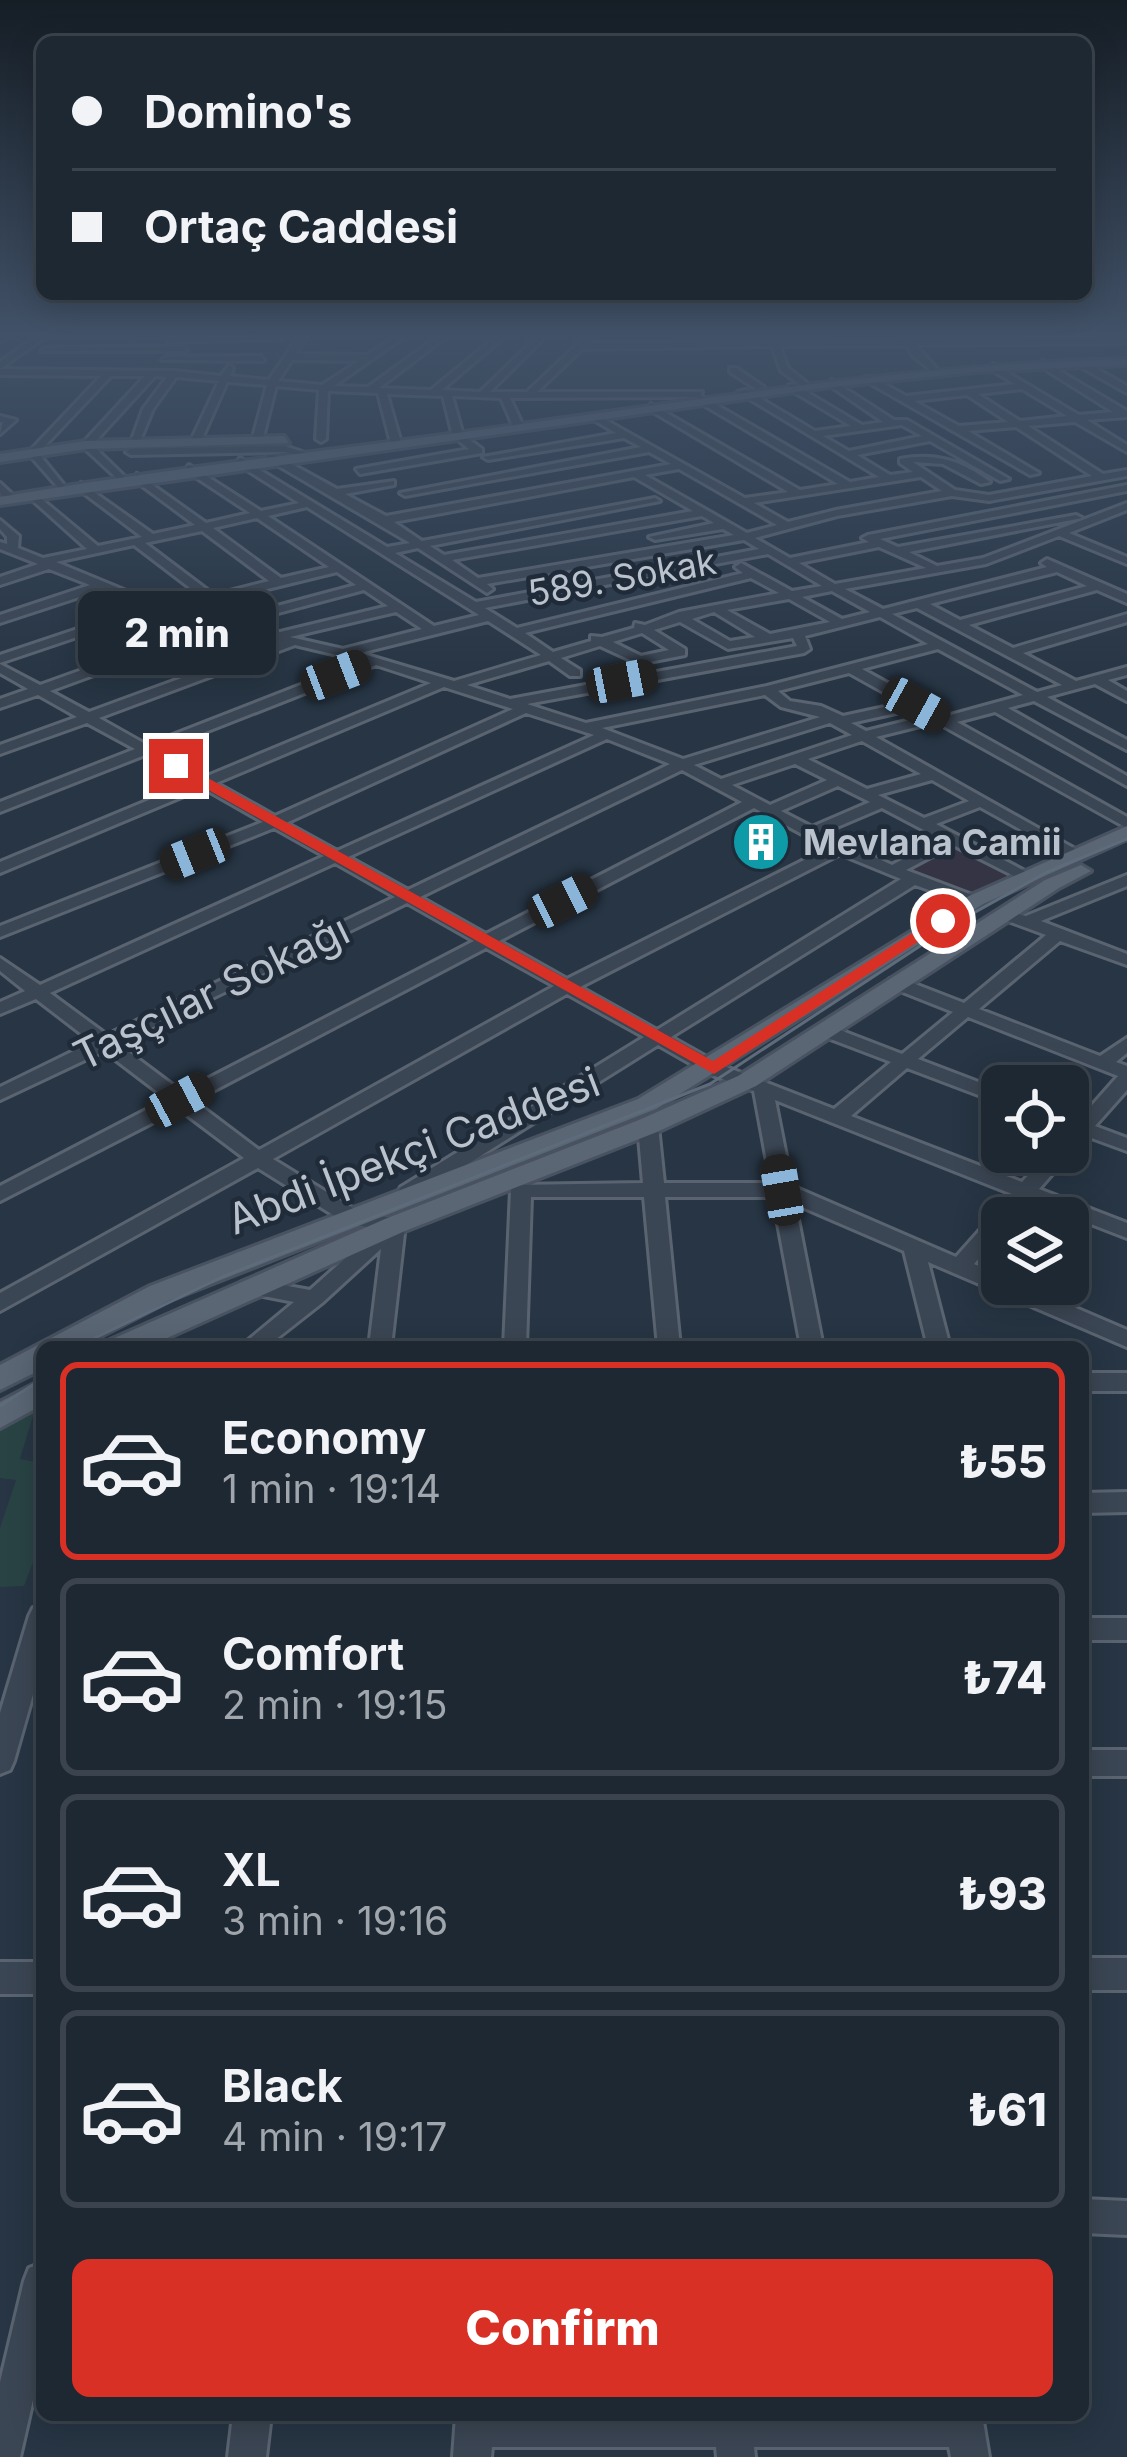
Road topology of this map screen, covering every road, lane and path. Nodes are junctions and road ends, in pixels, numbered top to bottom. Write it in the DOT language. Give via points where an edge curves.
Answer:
graph roads {
  1 [pos="42,452"];
  2 [pos="95,452"];
  3 [pos="293,452"];
  4 [pos="321,452"];
  5 [pos="338,452"];
  6 [pos="480,452"];
  7 [pos="507,452"];
  8 [pos="540,452"];
  9 [pos="629,452"];
  10 [pos="655,452"];
  11 [pos="727,452"];
  12 [pos="792,452"];
  13 [pos="844,452"];
  14 [pos="860,452"];
  15 [pos="958,452"];
  16 [pos="998,452"];
  17 [pos="1060,452"];
  18 [pos="33,453"];
  19 [pos="622,453"];
  20 [pos="300,454"];
  21 [pos="483,454"];
  22 [pos="848,454"];
  23 [pos="271,457"];
  24 [pos="0,458"];
  25 [pos="240,461"];
  26 [pos="561,464"];
  27 [pos="678,466"];
  28 [pos="1082,466"];
  29 [pos="189,468"];
  30 [pos="1066,469"];
  31 [pos="360,471"];
  32 [pos="1050,471"];
  33 [pos="511,472"];
  34 [pos="925,473"];
  35 [pos="1034,473"];
  36 [pos="1127,473"];
  37 [pos="637,474"];
  38 [pos="376,476"];
  39 [pos="1100,477"];
  40 [pos="129,478"];
  41 [pos="1004,478"];
  42 [pos="889,479"];
  43 [pos="985,482"];
  44 [pos="390,483"];
  45 [pos="590,483"];
  46 [pos="317,485"];
  47 [pos="848,485"];
  48 [pos="967,485"];
  49 [pos="0,486"];
  50 [pos="81,486"];
  51 [pos="560,488"];
  52 [pos="1127,488"];
  53 [pos="63,490"];
  54 [pos="951,490"];
  55 [pos="796,492"];
  56 [pos="333,494"];
  57 [pos="33,495"];
  58 [pos="410,496"];
  59 [pos="988,498"];
  60 [pos="5,500"];
  61 [pos="655,501"];
  62 [pos="742,502"];
  63 [pos="308,505"];
  64 [pos="1127,506"];
  65 [pos="364,510"];
  66 [pos="596,510"];
  67 [pos="1013,511"];
  68 [pos="430,513"];
  69 [pos="703,513"];
  70 [pos="260,516"];
  71 [pos="1097,516"];
  72 [pos="384,520"];
  73 [pos="0,523"];
  74 [pos="724,525"];
  75 [pos="1039,525"];
  76 [pos="1127,526"];
  77 [pos="788,527"];
  78 [pos="208,529"];
  79 [pos="627,529"];
  80 [pos="1062,533"];
  81 [pos="745,537"];
  82 [pos="153,540"];
  83 [pos="138,543"];
  84 [pos="418,543"];
  85 [pos="878,544"];
  86 [pos="6,547"];
  87 [pos="516,547"];
  88 [pos="382,549"];
  89 [pos="97,551"];
  90 [pos="768,551"];
  91 [pos="893,551"];
  92 [pos="1019,551"];
  93 [pos="362,552"];
  94 [pos="530,557"];
  95 [pos="440,559"];
  96 [pos="728,559"];
  97 [pos="913,559"];
  98 [pos="336,562"];
  99 [pos="787,562"];
  100 [pos="1127,562"];
  101 [pos="48,563"];
  102 [pos="1058,568"];
  103 [pos="937,569"];
  104 [pos="549,571"];
  105 [pos="752,574"];
  106 [pos="0,580"];
  107 [pos="476,582"];
  108 [pos="279,583"];
  109 [pos="103,585"];
  110 [pos="365,586"];
  111 [pos="832,586"];
  112 [pos="1099,586"];
  113 [pos="788,595"];
  114 [pos="503,598"];
  115 [pos="212,599"];
  116 [pos="1127,599"];
  117 [pos="918,603"];
  118 [pos="476,606"];
  119 [pos="398,608"];
  120 [pos="715,608"];
  121 [pos="159,609"];
  122 [pos="880,613"];
  123 [pos="491,616"];
  124 [pos="680,616"];
  125 [pos="1127,618"];
  126 [pos="0,619"];
  127 [pos="840,623"];
  128 [pos="959,624"];
  129 [pos="219,625"];
  130 [pos="639,626"];
  131 [pos="430,629"];
  132 [pos="515,632"];
  133 [pos="797,632"];
  134 [pos="765,637"];
  135 [pos="271,638"];
  136 [pos="596,639"];
  137 [pos="294,641"];
  138 [pos="938,645"];
  139 [pos="1013,652"];
  140 [pos="343,653"];
  141 [pos="549,653"];
  142 [pos="374,660"];
  143 [pos="0,664"];
  144 [pos="850,668"];
  145 [pos="1127,671"];
  146 [pos="575,673"];
  147 [pos="1098,680"];
  148 [pos="449,684"];
  149 [pos="1077,687"];
  150 [pos="39,690"];
  151 [pos="768,690"];
  152 [pos="1031,694"];
  153 [pos="1127,697"];
  154 [pos="0,704"];
  155 [pos="916,705"];
  156 [pos="516,706"];
  157 [pos="996,707"];
  158 [pos="88,717"];
  159 [pos="831,718"];
  160 [pos="943,719"];
  161 [pos="584,727"];
  162 [pos="607,734"];
  163 [pos="862,736"];
  164 [pos="1127,746"];
  165 [pos="146,749"];
  166 [pos="0,750"];
  167 [pos="799,760"];
  168 [pos="682,764"];
  169 [pos="932,776"];
  170 [pos="838,781"];
  171 [pos="1127,782"];
  172 [pos="206,783"];
  173 [pos="720,784"];
  174 [pos="865,794"];
  175 [pos="979,802"];
  176 [pos="882,803"];
  177 [pos="762,806"];
  178 [pos="0,807"];
  179 [pos="273,823"];
  180 [pos="1127,823"];
  181 [pos="923,824"];
  182 [pos="812,832"];
  183 [pos="1127,832"];
  184 [pos="952,839"];
  185 [pos="840,848"];
  186 [pos="1127,850"];
  187 [pos="1076,854"];
  188 [pos="337,856"];
  189 [pos="0,868"];
  190 [pos="894,870"];
  191 [pos="1026,876"];
  192 [pos="916,878"];
  193 [pos="1127,880"];
  194 [pos="409,896"];
  195 [pos="974,901"];
  196 [pos="1015,918"];
  197 [pos="0,932"];
  198 [pos="1058,934"];
  199 [pos="488,940"];
  200 [pos="1127,940"];
  201 [pos="1102,952"];
  202 [pos="1127,960"];
  203 [pos="0,963"];
  204 [pos="896,983"];
  205 [pos="568,986"];
  206 [pos="37,992"];
  207 [pos="0,1009"];
  208 [pos="966,1010"];
  209 [pos="826,1031"];
  210 [pos="659,1036"];
  211 [pos="105,1043"];
  212 [pos="1127,1044"];
  213 [pos="904,1062"];
  214 [pos="1103,1063"];
  215 [pos="714,1069"];
  216 [pos="1127,1075"];
  217 [pos="755,1084"];
  218 [pos="981,1090"];
  219 [pos="0,1094"];
  220 [pos="180,1100"];
  221 [pos="1089,1115"];
  222 [pos="837,1117"];
  223 [pos="648,1126"];
  224 [pos="1089,1136"];
  225 [pos="1127,1145"];
  226 [pos="257,1159"];
  227 [pos="1042,1173"];
  228 [pos="652,1190"];
  229 [pos="782,1190"];
  230 [pos="1026,1191"];
  231 [pos="0,1194"];
  232 [pos="1021,1197"];
  233 [pos="394,1214"];
  234 [pos="353,1218"];
  235 [pos="1127,1231"];
  236 [pos="981,1242"];
  237 [pos="914,1248"];
  238 [pos="959,1267"];
  239 [pos="250,1287"];
  240 [pos="314,1298"];
  241 [pos="0,1303"];
  242 [pos="1127,1339"];
  243 [pos="68,1341"];
  244 [pos="133,1341"];
  245 [pos="259,1341"];
  246 [pos="381,1341"];
  247 [pos="515,1341"];
  248 [pos="668,1341"];
  249 [pos="811,1341"];
  250 [pos="937,1341"];
  251 [pos="36,1358"];
  252 [pos="0,1379"];
  253 [pos="1089,1382"];
  254 [pos="1127,1382"];
  255 [pos="36,1395"];
  256 [pos="0,1417"];
  257 [pos="1127,1502"];
  258 [pos="1089,1503"];
  259 [pos="1089,1629"];
  260 [pos="1127,1629"];
  261 [pos="36,1637"];
  262 [pos="0,1761"];
  263 [pos="1089,1763"];
  264 [pos="1127,1763"];
  265 [pos="1089,1974"];
  266 [pos="1127,1974"];
  267 [pos="0,1978"];
  268 [pos="36,1978"];
  269 [pos="1089,2216"];
  270 [pos="1127,2218"];
  271 [pos="36,2307"];
  272 [pos="251,2421"];
  273 [pos="473,2433"];
  274 [pos="734,2433"];
  275 [pos="967,2433"];
  276 [pos="2,2457"];
  277 [pos="247,2457"];
  1 -- 18 [label="main road"];
  2 -- 40 [label="street"];
  3 -- 20 [label="street"];
  4 -- 20 [label="main road"];
  5 -- 31 [label="street"];
  6 -- 21 [label="street"];
  7 -- 21 [label="street"];
  8 -- 26 [label="street"];
  9 -- 19 [label="street"];
  10 -- 27 [label="street"];
  11 -- 55 [label="street"];
  12 -- 47 [label="street"];
  13 -- 22 [label="street"];
  14 -- 22 [label="street"];
  15 -- 41 [label="street"];
  16 -- 35 [label="street"];
  17 -- 28 [label="street"];
  18 -- 24 [label="main road"];
  18 -- 53 [label="street"];
  19 -- 26 [label="street"];
  20 -- 23 [label="main road"];
  21 -- 31 [label="street"];
  21 -- 33 [label="street"];
  22 -- 42 [label="street"];
  23 -- 25 [label="main road"];
  23 -- 46 [label="street"];
  25 -- 29 [label="main road"];
  25 -- 63 [label="street"];
  26 -- 33 [label="street"];
  26 -- 45 [label="street"];
  27 -- 37 [label="street"];
  27 -- 62 [label="street"];
  28 -- 30 [label="street"];
  28 -- 39 [label="street"];
  29 -- 40 [label="main road"];
  29 -- 70 [label="street"];
  31 -- 38 [label="street"];
  32 -- 35 [label="street"];
  33 -- 58 [label="street"];
  34 -- 42 [label="street"];
  34 -- 43 [label="street" via="904,460 935,454"];
  34 -- 54 [label="street"];
  35 -- 41 [label="street"];
  36 -- 39 [label="street"];
  37 -- 45 [label="street"];
  37 -- 69 [label="street"];
  38 -- 44 [label="street"];
  38 -- 46 [label="street"];
  39 -- 59 [label="street"];
  40 -- 50 [label="main road"];
  40 -- 78 [label="street"];
  41 -- 43 [label="street"];
  42 -- 47 [label="street"];
  43 -- 48 [label="street"];
  44 -- 56 [label="street"];
  44 -- 58 [label="street"];
  45 -- 51 [label="street"];
  46 -- 56 [label="street"];
  47 -- 55 [label="street"];
  48 -- 54 [label="street"];
  48 -- 59 [label="street"];
  49 -- 60 [label="street"];
  50 -- 53 [label="main road"];
  50 -- 82 [label="street"];
  51 -- 66 [label="street"];
  51 -- 68 [label="street"];
  52 -- 67 [label="street"];
  53 -- 57 [label="main road"];
  54 -- 59 [label="street"];
  54 -- 77 [label="street"];
  55 -- 62 [label="street"];
  56 -- 65 [label="street"];
  57 -- 60 [label="main road"];
  57 -- 89 [label="street"];
  58 -- 65 [label="street"];
  58 -- 68 [label="street"];
  59 -- 67 [label="street"];
  61 -- 66 [label="street"];
  62 -- 77 [label="street"];
  63 -- 70 [label="street"];
  63 -- 88 [label="street"];
  64 -- 71 [label="street"];
  65 -- 72 [label="street"];
  66 -- 79 [label="street"];
  66 -- 84 [label="street"];
  67 -- 75 [label="street"];
  67 -- 85 [label="street" via="868,538"];
  68 -- 72 [label="street"];
  69 -- 74 [label="street"];
  69 -- 79 [label="street"];
  70 -- 78 [label="street"];
  70 -- 98 [label="street"];
  71 -- 75 [label="street"];
  71 -- 76 [label="street"];
  71 -- 80 [label="street"];
  72 -- 84 [label="street"];
  73 -- 86 [label="street" via="13,536"];
  74 -- 81 [label="street"];
  74 -- 94 [label="street"];
  75 -- 80 [label="street"];
  75 -- 91 [label="street"];
  77 -- 81 [label="street"];
  78 -- 82 [label="street"];
  78 -- 108 [label="street"];
  79 -- 87 [label="street"];
  80 -- 92 [label="street"];
  80 -- 97 [label="street"];
  80 -- 100 [label="street"];
  81 -- 90 [label="street"];
  81 -- 104 [label="street"];
  82 -- 83 [label="street"];
  83 -- 89 [label="street"];
  83 -- 115 [label="street"];
  84 -- 88 [label="street"];
  84 -- 95 [label="street"];
  85 -- 91 [label="street"];
  85 -- 99 [label="street"];
  86 -- 101 [label="street"];
  87 -- 94 [label="street"];
  87 -- 95 [label="street"];
  88 -- 93 [label="street"];
  88 -- 118 [label="street"];
  89 -- 101 [label="street"];
  90 -- 96 [label="street, 589. Sokak"];
  90 -- 99 [label="street"];
  91 -- 97 [label="street"];
  92 -- 102 [label="street"];
  92 -- 103 [label="street"];
  94 -- 104 [label="street"];
  95 -- 107 [label="street"];
  96 -- 105 [label="street"];
  96 -- 114 [label="street, 589. Sokak"];
  97 -- 103 [label="street"];
  98 -- 108 [label="street"];
  98 -- 110 [label="street"];
  99 -- 111 [label="street"];
  101 -- 106 [label="street"];
  101 -- 109 [label="street"];
  102 -- 112 [label="street"];
  102 -- 117 [label="street"];
  103 -- 111 [label="street"];
  104 -- 107 [label="street"];
  105 -- 113 [label="street"];
  105 -- 132 [label="street"];
  107 -- 114 [label="street"];
  108 -- 115 [label="street"];
  109 -- 121 [label="street"];
  109 -- 126 [label="street"];
  110 -- 119 [label="street"];
  110 -- 129 [label="street"];
  111 -- 113 [label="street"];
  111 -- 122 [label="street"];
  112 -- 116 [label="street"];
  112 -- 128 [label="street"];
  113 -- 120 [label="street"];
  113 -- 127 [label="street"];
  114 -- 118 [label="street, 589. Sokak"];
  115 -- 121 [label="street"];
  117 -- 122 [label="street"];
  117 -- 128 [label="street"];
  118 -- 123 [label="street"];
  119 -- 131 [label="street"];
  119 -- 135 [label="street"];
  120 -- 124 [label="street"];
  120 -- 134 [label="street"];
  121 -- 129 [label="street"];
  121 -- 143 [label="street"];
  122 -- 127 [label="street"];
  122 -- 138 [label="street"];
  123 -- 131 [label="street"];
  123 -- 132 [label="street"];
  124 -- 130 [label="street"];
  124 -- 134 [label="street" via="728,645"];
  125 -- 139 [label="street"];
  127 -- 133 [label="street"];
  128 -- 139 [label="street"];
  129 -- 135 [label="street"];
  129 -- 150 [label="street"];
  130 -- 136 [label="street"];
  130 -- 136 [label="street" via="680,652 638,661"];
  131 -- 140 [label="street"];
  132 -- 141 [label="street"];
  133 -- 134 [label="street"];
  133 -- 156 [label="street" via="804,649"];
  135 -- 137 [label="street"];
  136 -- 141 [label="street"];
  137 -- 140 [label="street"];
  137 -- 158 [label="street"];
  138 -- 144 [label="street"];
  138 -- 152 [label="street"];
  139 -- 149 [label="street"];
  140 -- 142 [label="street"];
  141 -- 146 [label="street"];
  141 -- 148 [label="street"];
  142 -- 148 [label="street"];
  142 -- 165 [label="street"];
  143 -- 150 [label="street"];
  144 -- 151 [label="street"];
  144 -- 155 [label="street"];
  145 -- 147 [label="street"];
  147 -- 149 [label="street"];
  147 -- 153 [label="street"];
  148 -- 156 [label="street"];
  148 -- 172 [label="street"];
  149 -- 152 [label="street"];
  150 -- 154 [label="street"];
  150 -- 158 [label="street"];
  151 -- 159 [label="street"];
  151 -- 161 [label="street"];
  152 -- 157 [label="street"];
  152 -- 164 [label="street"];
  155 -- 159 [label="street, Taşçılar Sokağı"];
  155 -- 160 [label="street"];
  156 -- 161 [label="street"];
  156 -- 179 [label="street"];
  157 -- 160 [label="street"];
  157 -- 171 [label="street"];
  158 -- 165 [label="street"];
  158 -- 166 [label="street"];
  159 -- 163 [label="street"];
  159 -- 168 [label="street, Taşçılar Sokağı"];
  160 -- 163 [label="street"];
  160 -- 180 [label="street"];
  161 -- 162 [label="street"];
  162 -- 168 [label="street"];
  162 -- 188 [label="street"];
  163 -- 167 [label="street"];
  163 -- 169 [label="street"];
  165 -- 172 [label="street"];
  165 -- 178 [label="street"];
  167 -- 170 [label="street"];
  167 -- 173 [label="street"];
  168 -- 173 [label="street"];
  168 -- 194 [label="street, Taşçılar Sokağı"];
  169 -- 174 [label="street"];
  169 -- 175 [label="street"];
  170 -- 174 [label="street"];
  170 -- 177 [label="street"];
  172 -- 179 [label="street"];
  172 -- 189 [label="street"];
  173 -- 177 [label="street"];
  174 -- 176 [label="street"];
  175 -- 181 [label="street"];
  175 -- 187 [label="street"];
  176 -- 181 [label="street"];
  176 -- 182 [label="street"];
  177 -- 182 [label="street"];
  177 -- 199 [label="street"];
  179 -- 188 [label="street"];
  179 -- 197 [label="street"];
  181 -- 184 [label="street"];
  182 -- 185 [label="street"];
  183 -- 187 [label="main road, Abdi İpekçi Caddesi"];
  184 -- 190 [label="street"];
  184 -- 191 [label="street"];
  185 -- 190 [label="street"];
  185 -- 205 [label="street"];
  186 -- 196 [label="main road, Abdi İpekçi Caddesi" via="1052,884"];
  187 -- 191 [label="main road, Abdi İpekçi Caddesi"];
  188 -- 194 [label="street"];
  188 -- 206 [label="street"];
  190 -- 192 [label="street"];
  191 -- 195 [label="main road, Abdi İpekçi Caddesi"];
  192 -- 195 [label="street"];
  192 -- 210 [label="street"];
  193 -- 196 [label="street"];
  194 -- 199 [label="street"];
  194 -- 211 [label="street, Taşçılar Sokağı"];
  195 -- 215 [label="main road, Abdi İpekçi Caddesi"];
  196 -- 198 [label="street"];
  196 -- 204 [label="main road, Abdi İpekçi Caddesi"];
  198 -- 201 [label="street"];
  198 -- 208 [label="street"];
  199 -- 205 [label="street"];
  199 -- 220 [label="street"];
  200 -- 201 [label="street"];
  201 -- 202 [label="street"];
  203 -- 206 [label="street"];
  204 -- 208 [label="street"];
  204 -- 209 [label="main road, Abdi İpekçi Caddesi"];
  205 -- 210 [label="street"];
  205 -- 226 [label="street"];
  206 -- 207 [label="street"];
  206 -- 211 [label="street"];
  208 -- 213 [label="street"];
  208 -- 214 [label="street"];
  209 -- 213 [label="street"];
  209 -- 217 [label="main road, Abdi İpekçi Caddesi"];
  210 -- 215 [label="street"];
  210 -- 233 [label="street"];
  211 -- 219 [label="street, Taşçılar Sokağı"];
  211 -- 220 [label="street"];
  212 -- 214 [label="street"];
  213 -- 218 [label="street"];
  213 -- 222 [label="street"];
  214 -- 216 [label="street"];
  215 -- 217 [label="street"];
  215 -- 233 [label="main road, Abdi İpekçi Caddesi"];
  216 -- 221 [label="street"];
  217 -- 222 [label="street"];
  217 -- 223 [label="main road, Abdi İpekçi Caddesi"];
  217 -- 229 [label="street"];
  220 -- 226 [label="street"];
  220 -- 231 [label="street"];
  222 -- 230 [label="street"];
  223 -- 228 [label="street"];
  223 -- 233 [label="main road, Abdi İpekçi Caddesi"];
  224 -- 225 [label="street"];
  226 -- 234 [label="street"];
  226 -- 241 [label="street"];
  227 -- 230 [label="street"];
  228 -- 229 [label="street"];
  228 -- 247 [label="street" via="521,1190"];
  228 -- 248 [label="street"];
  229 -- 237 [label="street"];
  229 -- 249 [label="street"];
  230 -- 232 [label="street"];
  230 -- 235 [label="street"];
  233 -- 234 [label="main road, Abdi İpekçi Caddesi"];
  233 -- 239 [label="main road, Abdi İpekçi Caddesi"];
  233 -- 240 [label="street"];
  233 -- 246 [label="street"];
  234 -- 243 [label="main road, Abdi İpekçi Caddesi" via="160,1294"];
  236 -- 238 [label="street"];
  237 -- 238 [label="street"];
  237 -- 250 [label="street"];
  238 -- 242 [label="street"];
  239 -- 240 [label="street"];
  239 -- 244 [label="main road, Abdi İpekçi Caddesi"];
  240 -- 245 [label="street"];
  251 -- 252 [label="main road"];
  253 -- 254 [label="street"];
  255 -- 256 [label="main road"];
  257 -- 258 [label="street"];
  259 -- 260 [label="street"];
  261 -- 262 [label="street"];
  263 -- 264 [label="street"];
  265 -- 266 [label="street"];
  267 -- 268 [label="street"];
  269 -- 270 [label="street"];
  271 -- 276 [label="street"];
  272 -- 277 [label="street"];
  273 -- 274 [label="street"];
  274 -- 275 [label="street"];
}
